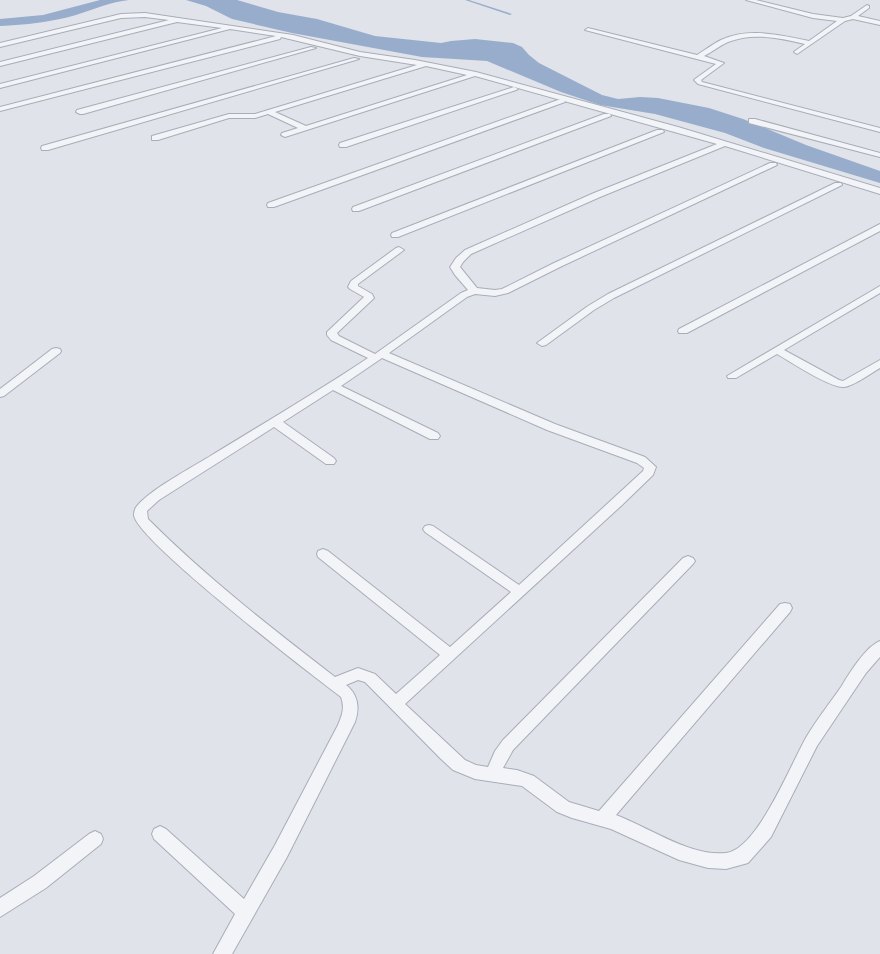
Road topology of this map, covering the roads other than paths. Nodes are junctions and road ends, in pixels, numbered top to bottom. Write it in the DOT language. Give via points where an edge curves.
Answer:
graph roads {
  1 [pos="749,0"];
  2 [pos="867,7"];
  3 [pos="853,17"];
  4 [pos="179,20"];
  5 [pos="844,20"];
  6 [pos="880,23"];
  7 [pos="232,28"];
  8 [pos="588,30"];
  9 [pos="276,36"];
  10 [pos="810,43"];
  11 [pos="0,45"];
  12 [pos="313,48"];
  13 [pos="797,52"];
  14 [pos="698,57"];
  15 [pos="356,59"];
  16 [pos="0,64"];
  17 [pos="426,64"];
  18 [pos="416,67"];
  19 [pos="477,74"];
  20 [pos="468,77"];
  21 [pos="0,86"];
  22 [pos="514,89"];
  23 [pos="561,102"];
  24 [pos="0,109"];
  25 [pos="80,112"];
  26 [pos="269,112"];
  27 [pos="608,116"];
  28 [pos="752,121"];
  29 [pos="306,129"];
  30 [pos="880,130"];
  31 [pos="660,132"];
  32 [pos="285,135"];
  33 [pos="156,138"];
  34 [pos="724,144"];
  35 [pos="344,145"];
  36 [pos="45,148"];
  37 [pos="714,148"];
  38 [pos="880,154"];
  39 [pos="773,166"];
  40 [pos="838,185"];
  41 [pos="880,191"];
  42 [pos="880,198"];
  43 [pos="271,205"];
  44 [pos="356,209"];
  45 [pos="880,227"];
  46 [pos="396,235"];
  47 [pos="400,250"];
  48 [pos="880,289"];
  49 [pos="474,291"];
  50 [pos="683,332"];
  51 [pos="542,343"];
  52 [pos="777,350"];
  53 [pos="56,351"];
  54 [pos="379,356"];
  55 [pos="880,363"];
  56 [pos="732,376"];
  57 [pos="334,386"];
  58 [pos="0,394"];
  59 [pos="275,422"];
  60 [pos="434,436"];
  61 [pos="330,461"];
  62 [pos="429,529"];
  63 [pos="323,554"];
  64 [pos="688,561"];
  65 [pos="520,592"];
  66 [pos="785,608"];
  67 [pos="880,647"];
  68 [pos="450,655"];
  69 [pos="333,684"];
  70 [pos="395,704"];
  71 [pos="493,775"];
  72 [pos="602,819"];
  73 [pos="160,834"];
  74 [pos="95,839"];
  75 [pos="0,908"];
  76 [pos="246,912"];
  77 [pos="222,954"];
  1 -- 5 [label="street" via="798,13"];
  2 -- 3 [label="street"];
  3 -- 5 [label="street"];
  3 -- 6 [label="street"];
  4 -- 7 [label="street"];
  4 -- 11 [label="street" via="145,15 121,16"];
  4 -- 16 [label="street"];
  5 -- 10 [label="street"];
  7 -- 9 [label="street"];
  7 -- 21 [label="street"];
  8 -- 14 [label="street"];
  9 -- 12 [label="street"];
  9 -- 17 [label="street" via="293,36 360,54"];
  9 -- 24 [label="street"];
  10 -- 13 [label="street"];
  10 -- 14 [label="street" via="751,34 723,42"];
  12 -- 15 [label="street"];
  12 -- 25 [label="street"];
  14 -- 30 [label="street" via="721,63 697,82"];
  15 -- 18 [label="street"];
  15 -- 36 [label="street"];
  17 -- 18 [label="street"];
  17 -- 19 [label="street"];
  18 -- 20 [label="street"];
  18 -- 26 [label="street"];
  19 -- 20 [label="street"];
  19 -- 34 [label="street" via="520,84"];
  20 -- 22 [label="street"];
  20 -- 29 [label="street"];
  22 -- 23 [label="street"];
  22 -- 35 [label="street"];
  23 -- 27 [label="street"];
  23 -- 43 [label="street"];
  26 -- 29 [label="street"];
  26 -- 33 [label="street" via="252,116 229,116"];
  27 -- 31 [label="street"];
  27 -- 44 [label="street"];
  28 -- 38 [label="street"];
  29 -- 32 [label="street"];
  31 -- 37 [label="street"];
  31 -- 46 [label="street"];
  34 -- 37 [label="street"];
  34 -- 41 [label="street"];
  37 -- 39 [label="street"];
  37 -- 49 [label="street" via="468,252 455,267"];
  39 -- 40 [label="street"];
  39 -- 49 [label="street" via="505,291"];
  40 -- 42 [label="street"];
  40 -- 51 [label="street" via="611,296"];
  45 -- 50 [label="street"];
  47 -- 54 [label="street" via="354,283 353,287 369,298 332,332 335,338"];
  48 -- 52 [label="street"];
  49 -- 54 [label="street" via="464,295"];
  52 -- 55 [label="street" via="844,384"];
  52 -- 56 [label="street"];
  53 -- 58 [label="street"];
  54 -- 57 [label="street"];
  54 -- 65 [label="street" via="550,427 641,460 650,467 610,509"];
  57 -- 59 [label="street"];
  57 -- 60 [label="street"];
  59 -- 61 [label="street"];
  59 -- 69 [label="street" via="155,497 141,509 140,515 142,521 168,547 230,603"];
  62 -- 65 [label="street"];
  63 -- 68 [label="street"];
  64 -- 71 [label="street" via="508,745 495,764"];
  65 -- 68 [label="street"];
  66 -- 72 [label="street"];
  67 -- 72 [label="street" via="861,669 812,741 765,832 742,857 726,861 708,860 678,852 614,822"];
  68 -- 70 [label="street"];
  69 -- 70 [label="street" via="352,675 364,675"];
  69 -- 76 [label="street" via="346,694 351,702 351,713"];
  70 -- 71 [label="street" via="459,765 475,772"];
  71 -- 72 [label="street" via="517,777 528,781 563,807"];
  73 -- 76 [label="street"];
  74 -- 75 [label="street" via="40,882"];
  76 -- 77 [label="street"];
}
